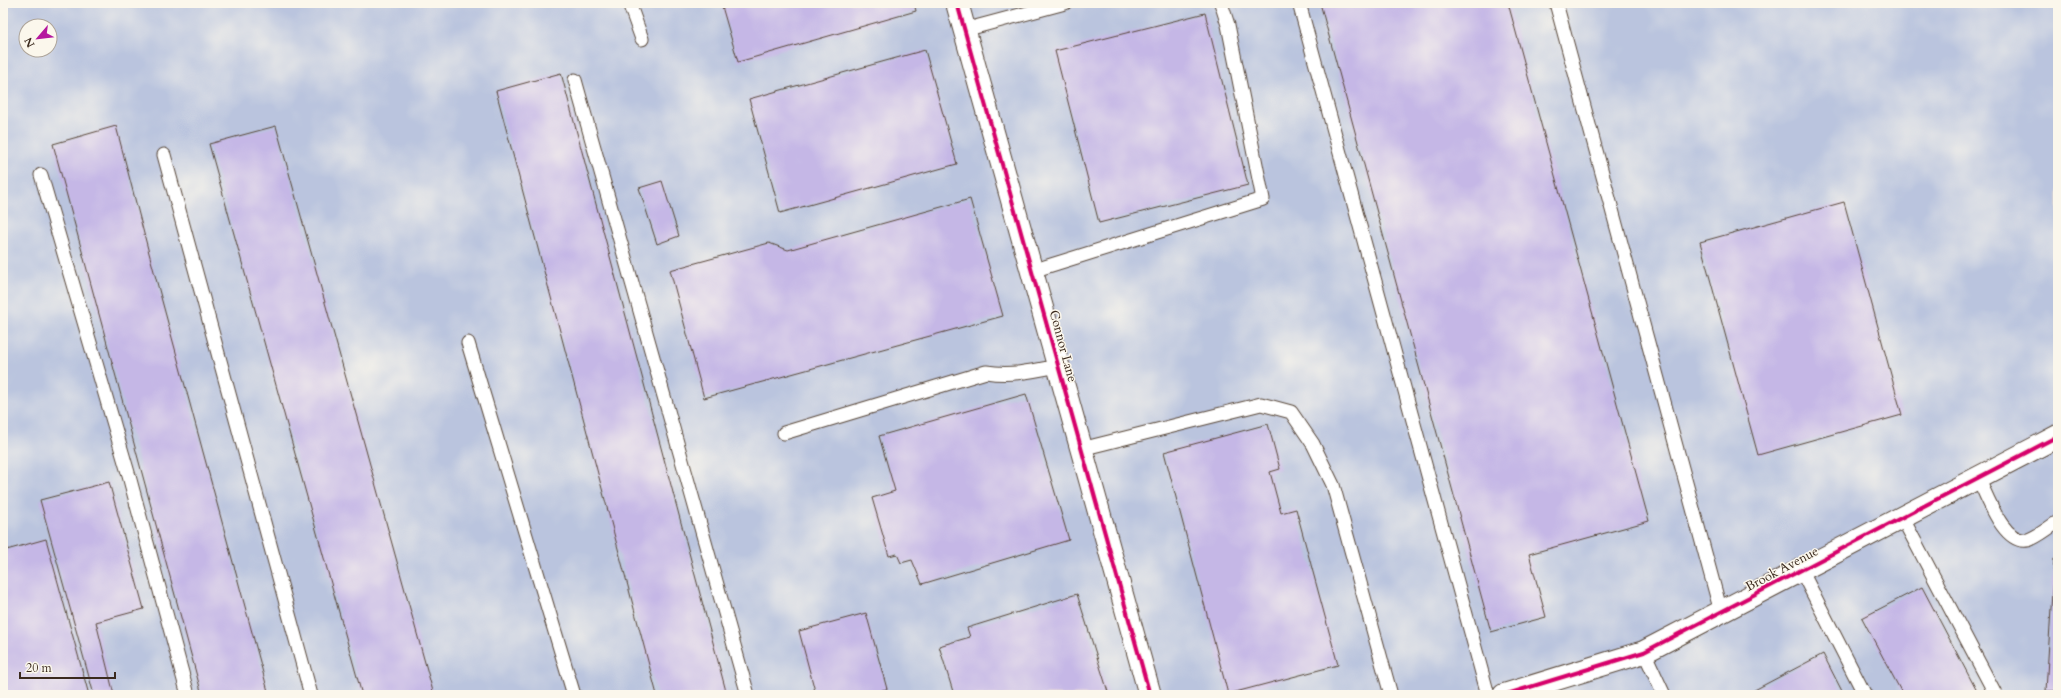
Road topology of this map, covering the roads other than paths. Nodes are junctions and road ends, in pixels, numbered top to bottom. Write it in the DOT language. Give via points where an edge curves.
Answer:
graph roads {
  1 [pos="629,3"];
  2 [pos="957,3"];
  3 [pos="1065,3"];
  4 [pos="1222,3"];
  5 [pos="1298,3"];
  6 [pos="1556,3"];
  7 [pos="964,30"];
  8 [pos="642,39"];
  9 [pos="575,80"];
  10 [pos="164,155"];
  11 [pos="41,175"];
  12 [pos="1032,271"];
  13 [pos="468,343"];
  14 [pos="1058,366"];
  15 [pos="784,433"];
  16 [pos="2058,436"];
  17 [pos="1081,449"];
  18 [pos="1978,478"];
  19 [pos="1902,517"];
  20 [pos="2058,522"];
  21 [pos="1800,570"];
  22 [pos="1721,612"];
  23 [pos="1644,652"];
  24 [pos="188,695"];
  25 [pos="311,695"];
  26 [pos="574,695"];
  27 [pos="748,695"];
  28 [pos="1150,695"];
  29 [pos="1391,695"];
  30 [pos="1488,695"];
  31 [pos="1504,695"];
  32 [pos="1664,695"];
  33 [pos="1865,695"];
  34 [pos="1996,695"];
  1 -- 8 [label="lane"];
  2 -- 7 [label="street, Connor Lane"];
  3 -- 7 [label="lane"];
  4 -- 12 [label="lane" via="1263,199"];
  5 -- 30 [label="lane"];
  6 -- 22 [label="lane"];
  7 -- 12 [label="street, Connor Lane"];
  9 -- 27 [label="lane"];
  10 -- 25 [label="lane"];
  11 -- 24 [label="lane" via="129,476"];
  12 -- 14 [label="street, Connor Lane"];
  13 -- 26 [label="lane"];
  14 -- 15 [label="lane" via="1021,374 1003,375 986,372"];
  14 -- 17 [label="street, Connor Lane"];
  16 -- 18 [label="street, Brook Avenue"];
  17 -- 28 [label="street, Connor Lane"];
  17 -- 29 [label="lane" via="1261,404 1291,412 1313,444 1333,485"];
  18 -- 19 [label="street, Brook Avenue"];
  18 -- 20 [label="lane" via="2003,528 2015,539 2028,540"];
  19 -- 21 [label="street, Brook Avenue"];
  19 -- 34 [label="lane"];
  21 -- 22 [label="street, Brook Avenue"];
  21 -- 33 [label="lane"];
  22 -- 23 [label="street, Brook Avenue"];
  23 -- 31 [label="street, Brook Avenue"];
  23 -- 32 [label="lane"];
}
